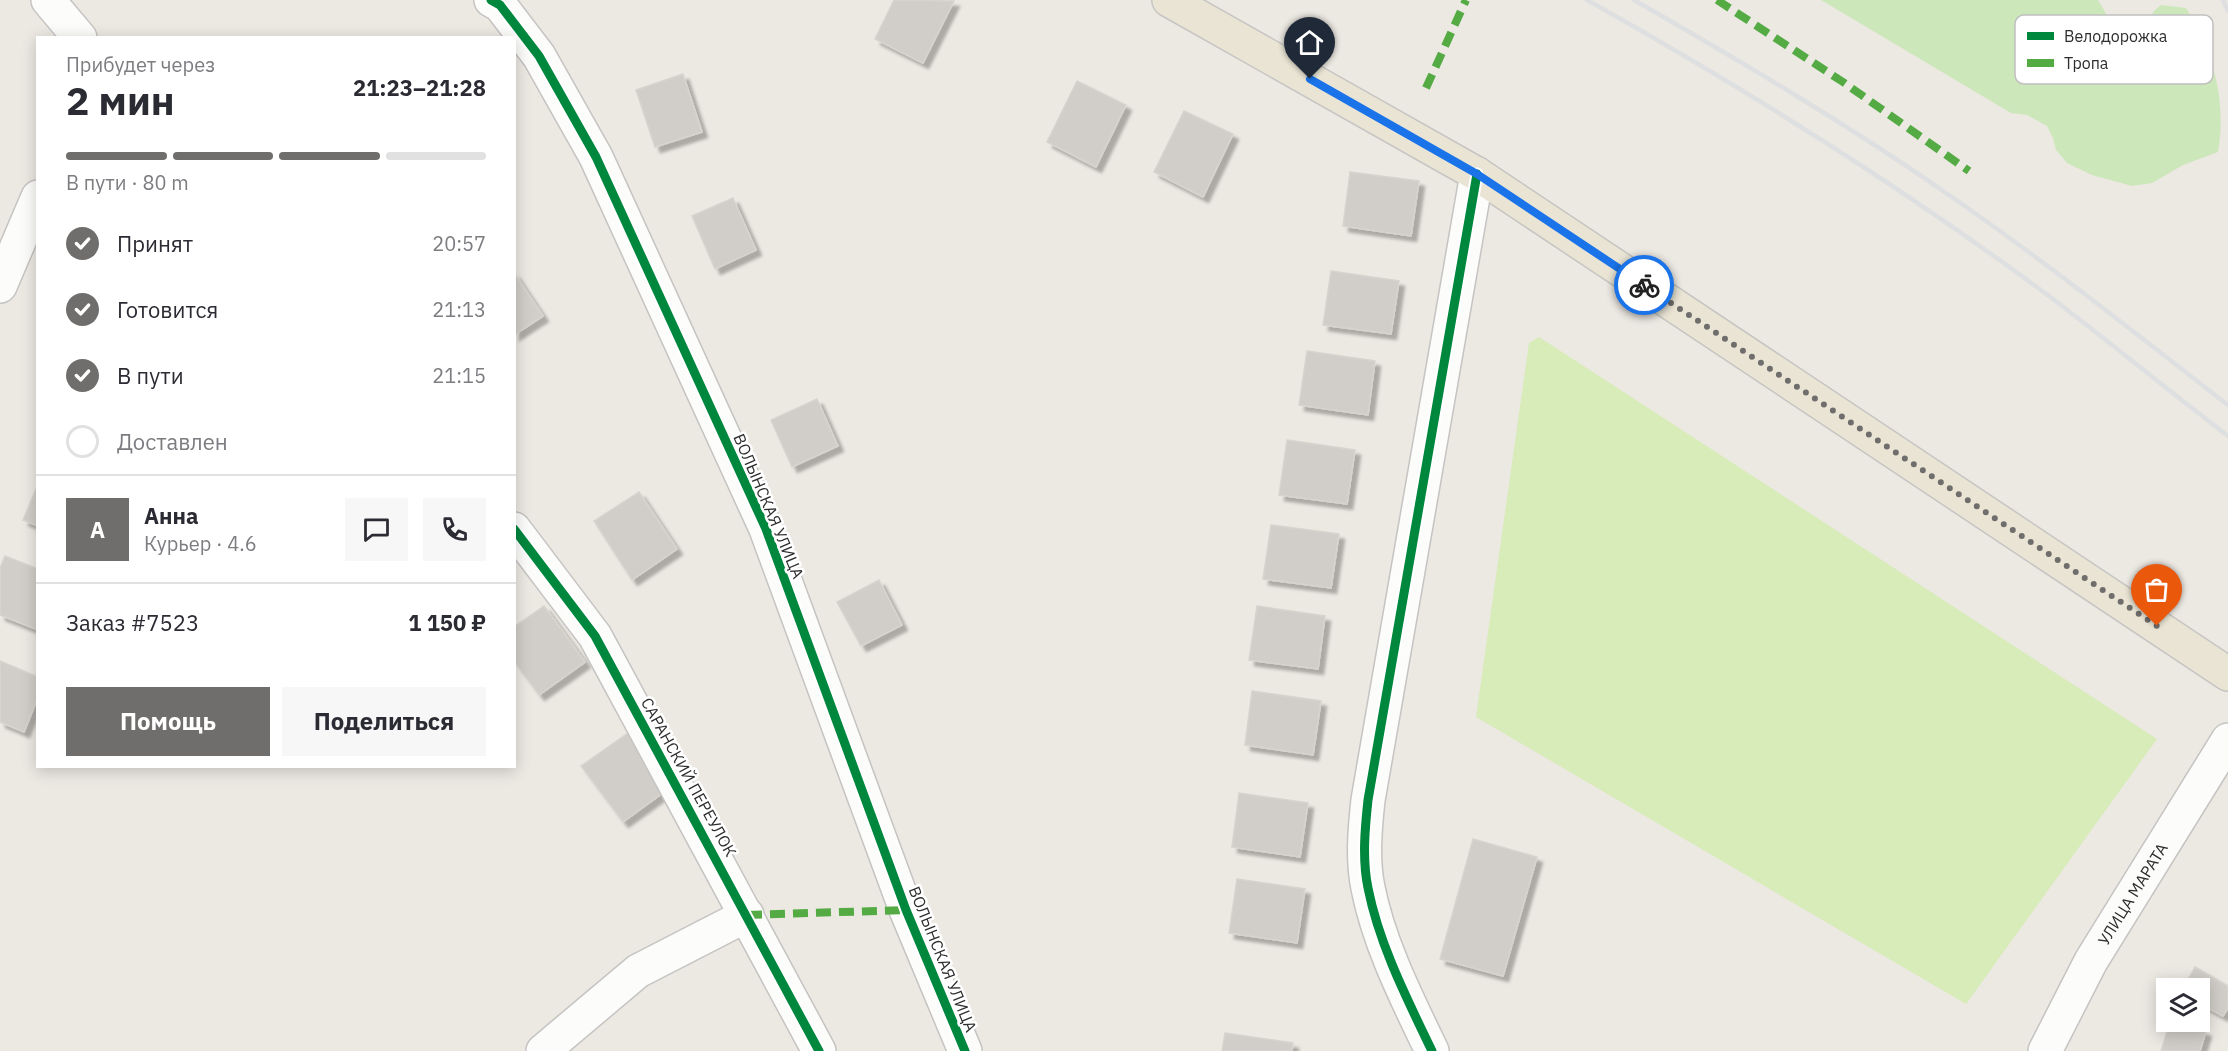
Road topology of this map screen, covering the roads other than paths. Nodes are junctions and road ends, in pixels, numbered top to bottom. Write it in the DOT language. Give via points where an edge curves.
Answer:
graph roads {
  1 [pos="48,0"];
  2 [pos="491,0"];
  3 [pos="1169,0"];
  4 [pos="78,36"];
  5 [pos="1477,174"];
  6 [pos="36,202"];
  7 [pos="0,286"];
  8 [pos="516,532"];
  9 [pos="2228,674"];
  10 [pos="2228,740"];
  11 [pos="747,915"];
  12 [pos="543,1051"];
  13 [pos="819,1051"];
  14 [pos="965,1051"];
  15 [pos="1432,1051"];
  16 [pos="2045,1051"];
  1 -- 4 [label="street"];
  2 -- 14 [label="street, ВОЛЫНСКАЯ УЛИЦА" via="539,56 596,157 766,529 906,910"];
  3 -- 5 [label="main road"];
  5 -- 9 [label="main road"];
  5 -- 15 [label="street" via="1368,800 1365,837 1367,886 1377,925"];
  6 -- 7 [label="street"];
  8 -- 11 [label="street, САРАНСКИЙ ПЕРЕУЛОК" via="595,636"];
  10 -- 16 [label="street, УЛИЦА МАРАТА" via="2091,961"];
  11 -- 12 [label="street" via="638,971"];
  11 -- 13 [label="street, САРАНСКИЙ ПЕРЕУЛОК"];
}
